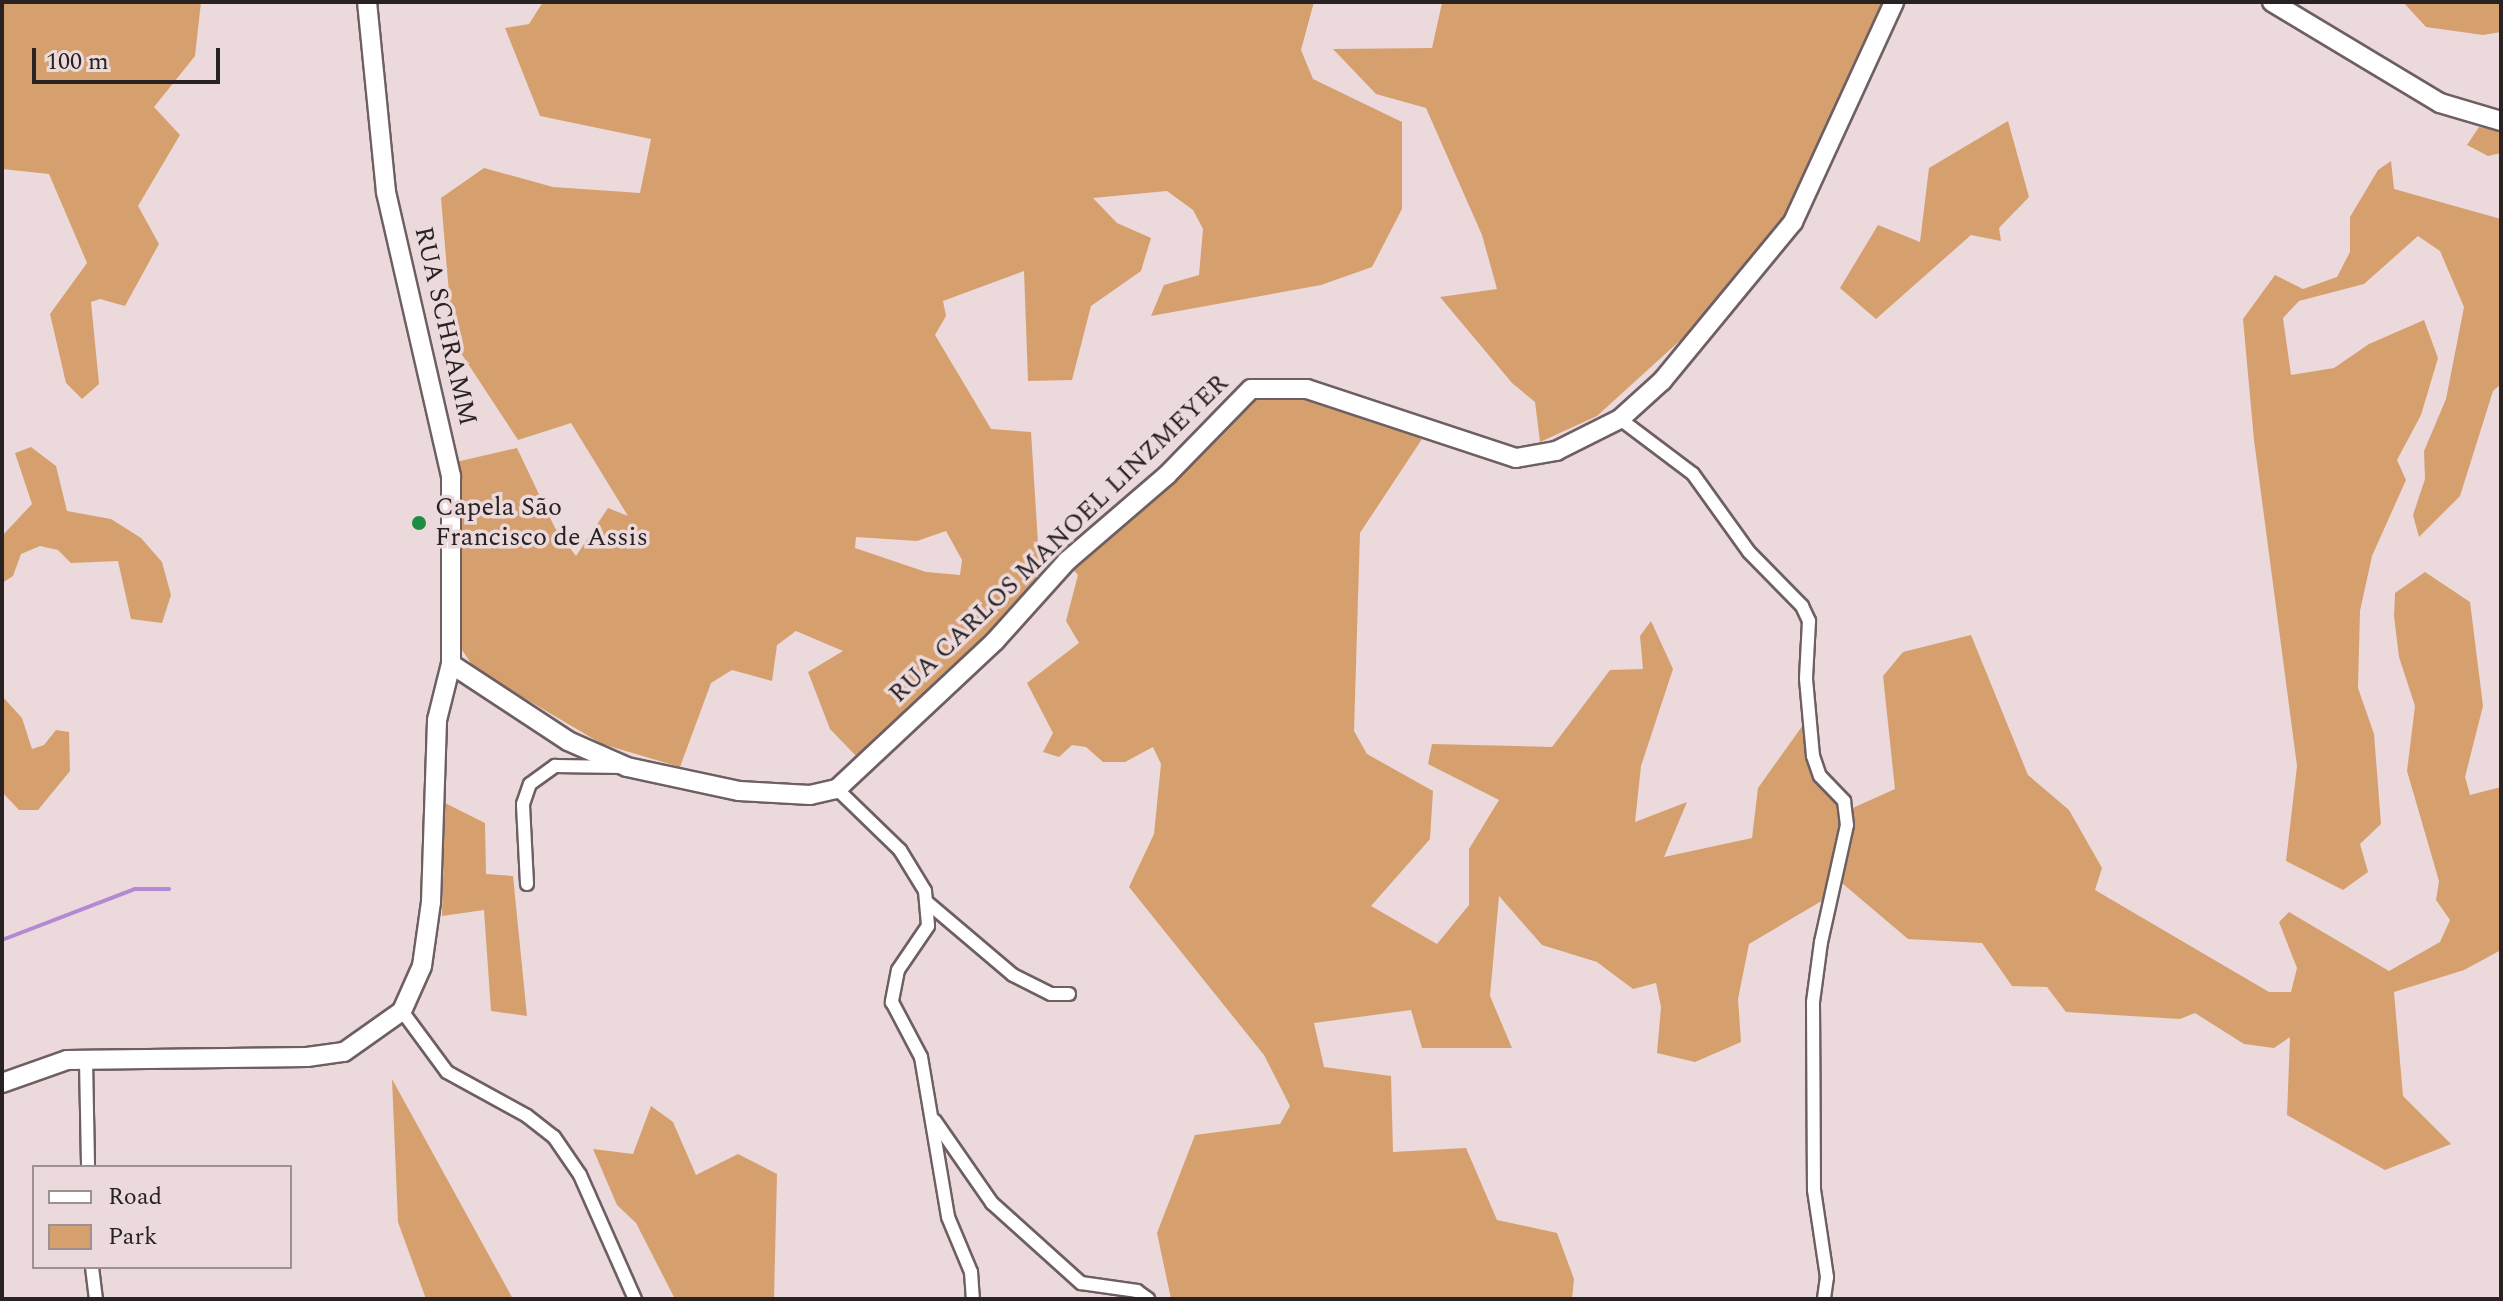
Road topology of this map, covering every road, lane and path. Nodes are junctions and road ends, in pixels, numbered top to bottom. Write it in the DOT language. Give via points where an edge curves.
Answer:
graph roads {
  1 [pos="367,2"];
  2 [pos="1894,2"];
  3 [pos="2272,2"];
  4 [pos="2501,121"];
  5 [pos="1620,419"];
  6 [pos="451,664"];
  7 [pos="627,767"];
  8 [pos="837,789"];
  9 [pos="527,884"];
  10 [pos="928,903"];
  11 [pos="1069,994"];
  12 [pos="402,1011"];
  13 [pos="86,1060"];
  14 [pos="2,1083"];
  15 [pos="935,1121"];
  16 [pos="88,1165"];
  17 [pos="92,1269"];
  18 [pos="96,1299"];
  19 [pos="635,1299"];
  20 [pos="973,1299"];
  21 [pos="1148,1299"];
  22 [pos="1824,1299"];
  1 -- 6 [label="street, RUA SCHRAMM" via="386,192 450,463"];
  2 -- 5 [label="street, RUA CARLOS MANOEL LINZMEYER" via="1793,222 1662,381"];
  3 -- 4 [label="street" via="2431,98"];
  5 -- 8 [label="street, RUA CARLOS MANOEL LINZMEYER" via="1556,451 1516,458 1307,389 1251,389 1167,475 1067,561 995,641"];
  5 -- 22 [label="street" via="1685,465 1763,570 1802,606 1809,621 1806,679 1813,756 1820,776 1844,801 1847,825 1813,1002 1814,1190 1827,1277"];
  6 -- 7 [label="street" via="568,741"];
  6 -- 12 [label="street, RUA SCHRAMM" via="437,720 426,949"];
  7 -- 8 [label="street" via="739,791 810,795"];
  7 -- 9 [label="street" via="555,766 530,784 523,804"];
  8 -- 10 [label="street" via="900,850 919,877"];
  10 -- 11 [label="street" via="1013,975 1051,994"];
  10 -- 15 [label="street" via="928,926 898,970 892,1002 917,1047"];
  12 -- 13 [label="street" via="370,1038 330,1055"];
  12 -- 19 [label="street" via="447,1072 554,1137 580,1175"];
  13 -- 14 [label="street" via="40,1066"];
  13 -- 16 [label="street"];
  15 -- 20 [label="street" via="948,1217 971,1272"];
  15 -- 21 [label="street" via="992,1203 1081,1283 1137,1291"];
  17 -- 18 [label="street"];
}
